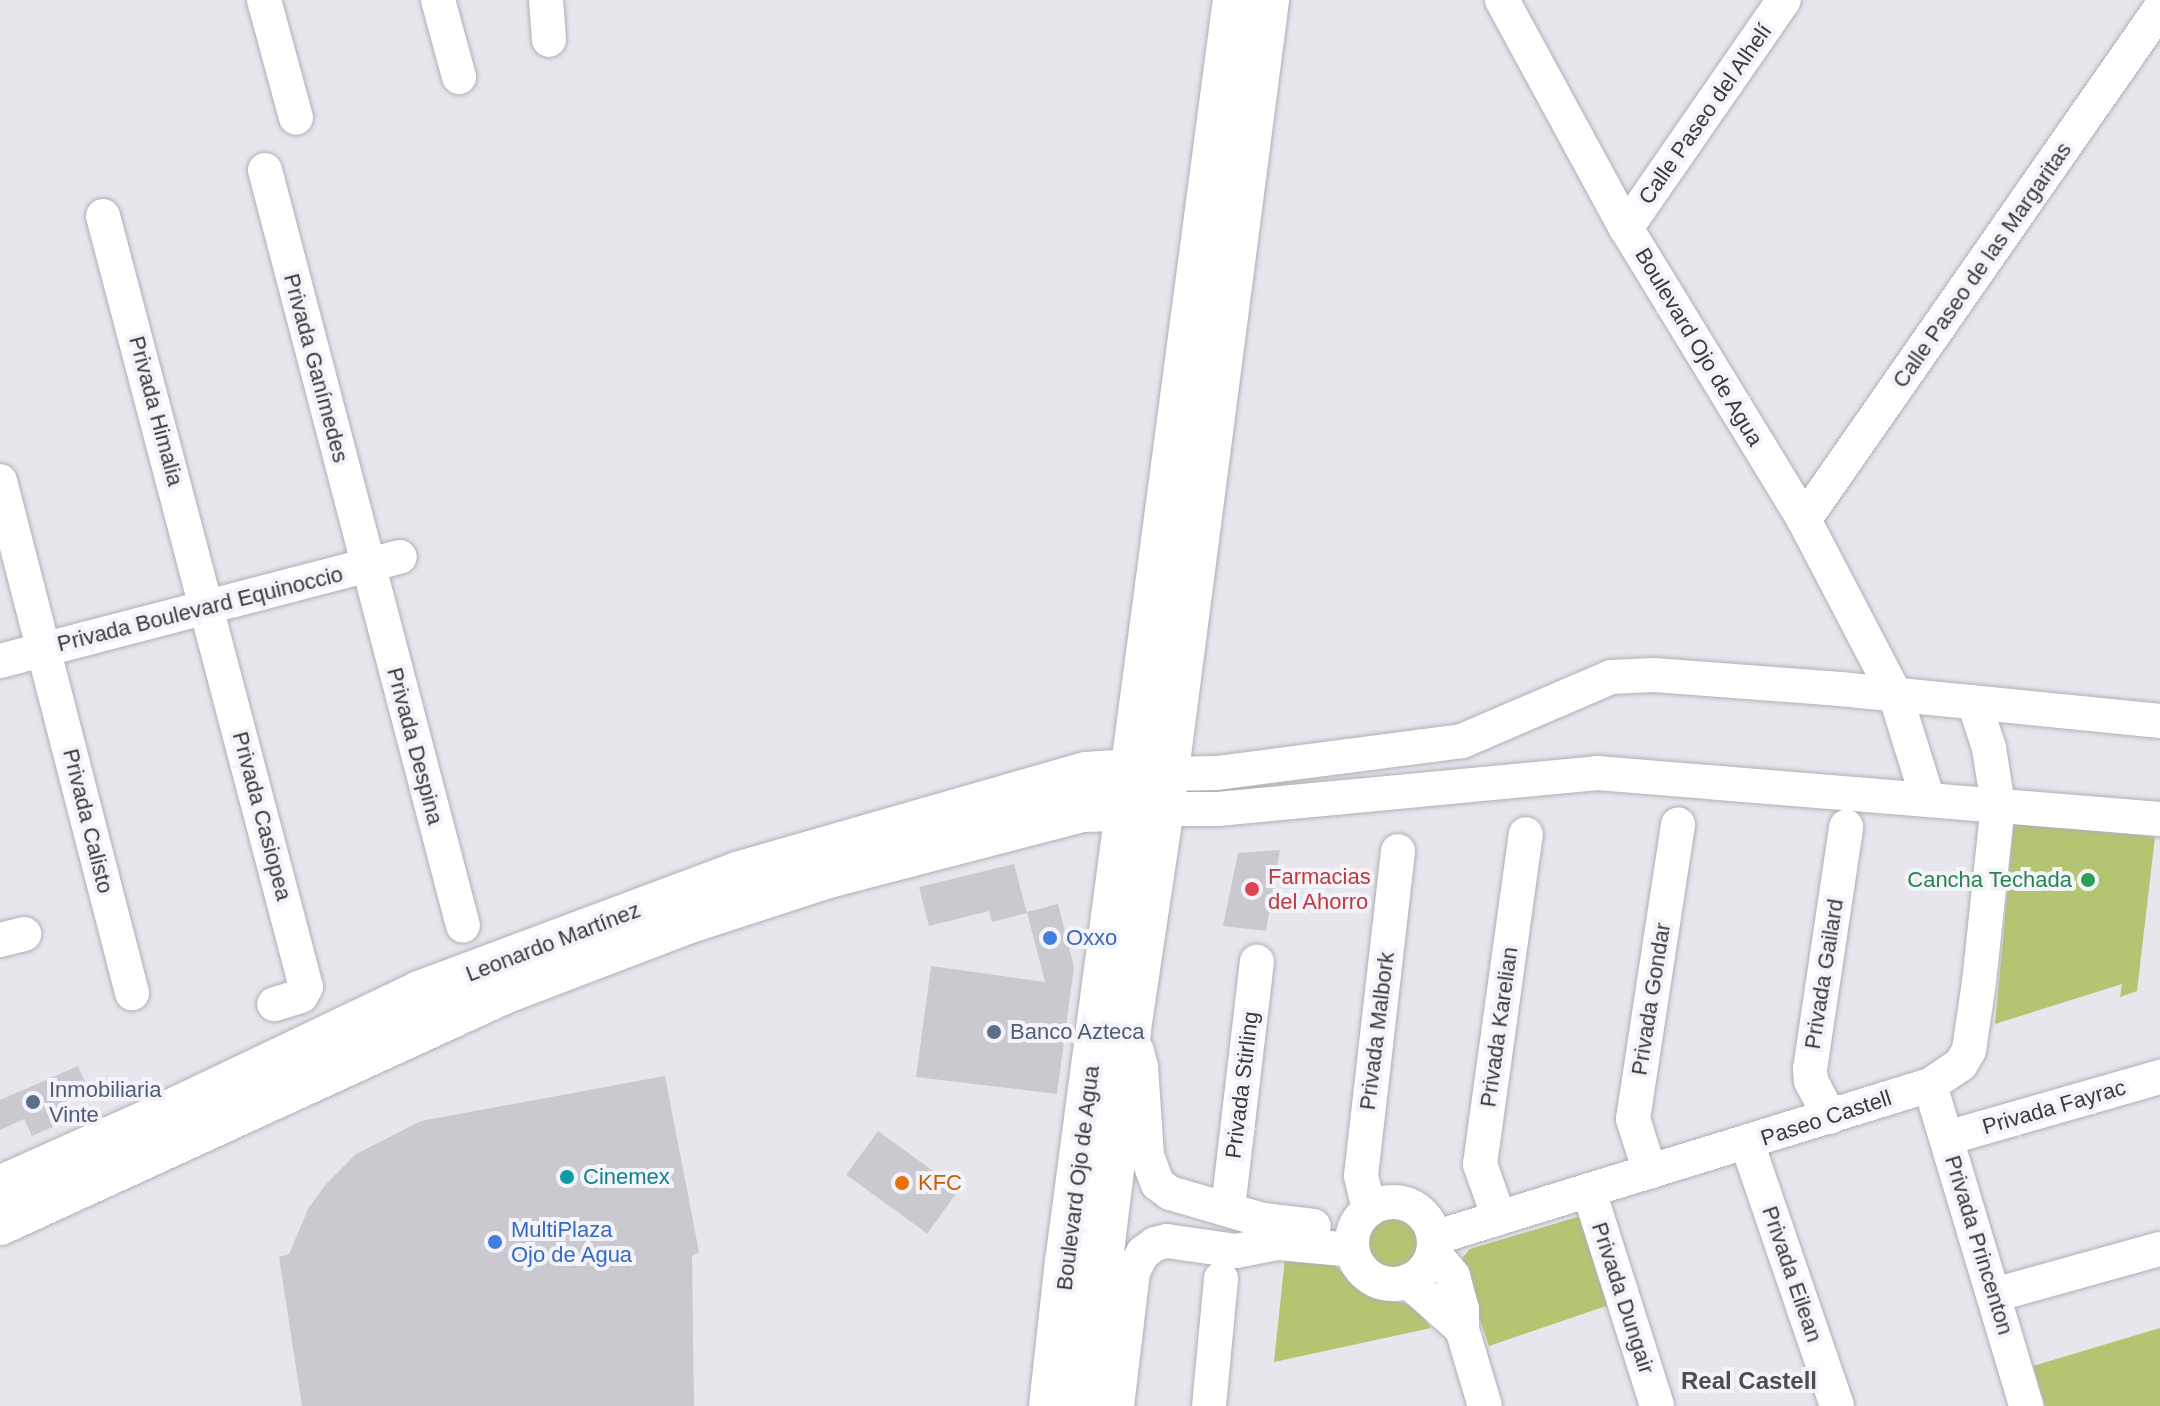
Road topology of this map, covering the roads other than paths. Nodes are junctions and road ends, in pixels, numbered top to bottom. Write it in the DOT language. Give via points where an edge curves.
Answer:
graph roads {
  1 [pos="264,0"];
  2 [pos="438,0"];
  3 [pos="546,0"];
  4 [pos="1234,0"];
  5 [pos="1268,0"];
  6 [pos="1502,0"];
  7 [pos="1784,0"];
  8 [pos="2160,9"];
  9 [pos="549,40"];
  10 [pos="459,77"];
  11 [pos="296,118"];
  12 [pos="265,170"];
  13 [pos="103,216"];
  14 [pos="1626,228"];
  15 [pos="0,481"];
  16 [pos="1804,520"];
  17 [pos="400,557"];
  18 [pos="367,566"];
  19 [pos="208,606"];
  20 [pos="44,649"];
  21 [pos="0,661"];
  22 [pos="1895,694"];
  23 [pos="1974,702"];
  24 [pos="2160,721"];
  25 [pos="1147,790"];
  26 [pos="1928,800"];
  27 [pos="1998,805"];
  28 [pos="2160,819"];
  29 [pos="1678,824"];
  30 [pos="1846,827"];
  31 [pos="1526,834"];
  32 [pos="1398,851"];
  33 [pos="698,887"];
  34 [pos="617,917"];
  35 [pos="463,926"];
  36 [pos="663,933"];
  37 [pos="1257,962"];
  38 [pos="132,993"];
  39 [pos="274,1004"];
  40 [pos="1130,1029"];
  41 [pos="2160,1077"];
  42 [pos="1930,1085"];
  43 [pos="1830,1117"];
  44 [pos="177,1125"];
  45 [pos="1947,1138"];
  46 [pos="1747,1143"];
  47 [pos="1650,1172"];
  48 [pos="0,1187"];
  49 [pos="1589,1191"];
  50 [pos="1228,1208"];
  51 [pos="1499,1218"];
  52 [pos="0,1224"];
  53 [pos="1358,1230"];
  54 [pos="1434,1245"];
  55 [pos="2160,1249"];
  56 [pos="1221,1279"];
  57 [pos="1408,1281"];
  58 [pos="1994,1295"];
  59 [pos="1462,1329"];
  60 [pos="1050,1406"];
  61 [pos="1084,1406"];
  62 [pos="1117,1406"];
  63 [pos="1209,1406"];
  64 [pos="1485,1406"];
  65 [pos="1657,1406"];
  66 [pos="1837,1406"];
  67 [pos="2026,1406"];
  1 -- 11 [label="street"];
  2 -- 10 [label="street"];
  3 -- 9 [label="street"];
  4 -- 25 [label="main road, Boulevard Ojo de Agua"];
  5 -- 25 [label="main road, Boulevard Ojo de Agua"];
  6 -- 14 [label="street, Boulevard Ojo de Agua"];
  7 -- 14 [label="street, Calle Paseo del Alhelí"];
  8 -- 16 [label="street, Calle Paseo de las Margaritas"];
  12 -- 18 [label="street, Privada Ganímedes"];
  13 -- 19 [label="street, Privada Himalia"];
  14 -- 16 [label="street, Boulevard Ojo de Agua"];
  15 -- 20 [label="street, Privada Calisto"];
  16 -- 22 [label="street, Boulevard Ojo de Agua"];
  17 -- 18 [label="street, Privada Boulevard Equinoccio"];
  18 -- 19 [label="street, Privada Boulevard Equinoccio"];
  18 -- 35 [label="street, Privada Despina"];
  19 -- 20 [label="street, Privada Boulevard Equinoccio"];
  19 -- 39 [label="street, Privada Casiopea" via="306,987 301,996"];
  20 -- 21 [label="street, Privada Boulevard Equinoccio"];
  20 -- 38 [label="street, Privada Calisto"];
  22 -- 23 [label="street"];
  22 -- 25 [label="street" via="1654,675 1611,677 1462,741 1232,771"];
  22 -- 26 [label="street, Boulevard Ojo de Agua"];
  23 -- 24 [label="street"];
  23 -- 27 [label="street, Paseo Castell" via="1989,748"];
  25 -- 26 [label="street" via="1218,809 1597,773"];
  25 -- 33 [label="main road, Leonardo Martínez" via="1086,773"];
  25 -- 36 [label="main road, Leonardo Martínez" via="825,878"];
  25 -- 40 [label="main road, Boulevard Ojo de Agua"];
  25 -- 60 [label="main road, Boulevard Ojo de Agua"];
  26 -- 27 [label="street"];
  27 -- 28 [label="street"];
  27 -- 42 [label="street, Paseo Castell" via="1969,1050 1961,1064"];
  29 -- 47 [label="street, Privada Gondar" via="1633,1119"];
  30 -- 43 [label="street, Privada Gailard" via="1810,1069"];
  31 -- 51 [label="street, Privada Karelian" via="1480,1164"];
  32 -- 53 [label="street, Privada Malbork"];
  33 -- 34 [label="main road, Leonardo Martínez"];
  33 -- 36 [label="main road"];
  34 -- 36 [label="main road"];
  34 -- 44 [label="main road, Leonardo Martínez" via="419,992"];
  36 -- 44 [label="main road, Leonardo Martínez"];
  37 -- 50 [label="street, Privada Stirling"];
  40 -- 50 [label="street" via="1141,1067 1147,1156 1158,1184 1170,1193"];
  40 -- 61 [label="main road, Boulevard Ojo de Agua"];
  41 -- 45 [label="street, Privada Fayrac"];
  42 -- 43 [label="street, Paseo Castell"];
  42 -- 45 [label="street, Privada Princenton"];
  43 -- 46 [label="street, Paseo Castell"];
  44 -- 48 [label="main road, Leonardo Martínez"];
  44 -- 52 [label="main road, Leonardo Martínez"];
  45 -- 58 [label="street, Privada Princenton"];
  46 -- 47 [label="street, Paseo Castell"];
  46 -- 66 [label="street, Privada Eilean"];
  47 -- 49 [label="street, Paseo Castell"];
  49 -- 51 [label="street, Paseo Castell"];
  49 -- 65 [label="street, Privada Dungair"];
  50 -- 53 [label="street" via="1263,1220"];
  51 -- 54 [label="street, Paseo Castell"];
  53 -- 54 [label="street" via="1396,1202 1421,1213"];
  53 -- 57 [label="street" via="1357,1263 1377,1281"];
  53 -- 62 [label="street" via="1236,1251 1167,1241 1155,1244 1133,1271"];
  54 -- 57 [label="street" via="1428,1264"];
  54 -- 59 [label="street" via="1453,1276"];
  55 -- 58 [label="street"];
  56 -- 63 [label="street"];
  57 -- 59 [label="street"];
  58 -- 67 [label="street, Privada Princenton"];
  59 -- 64 [label="street"];
}
